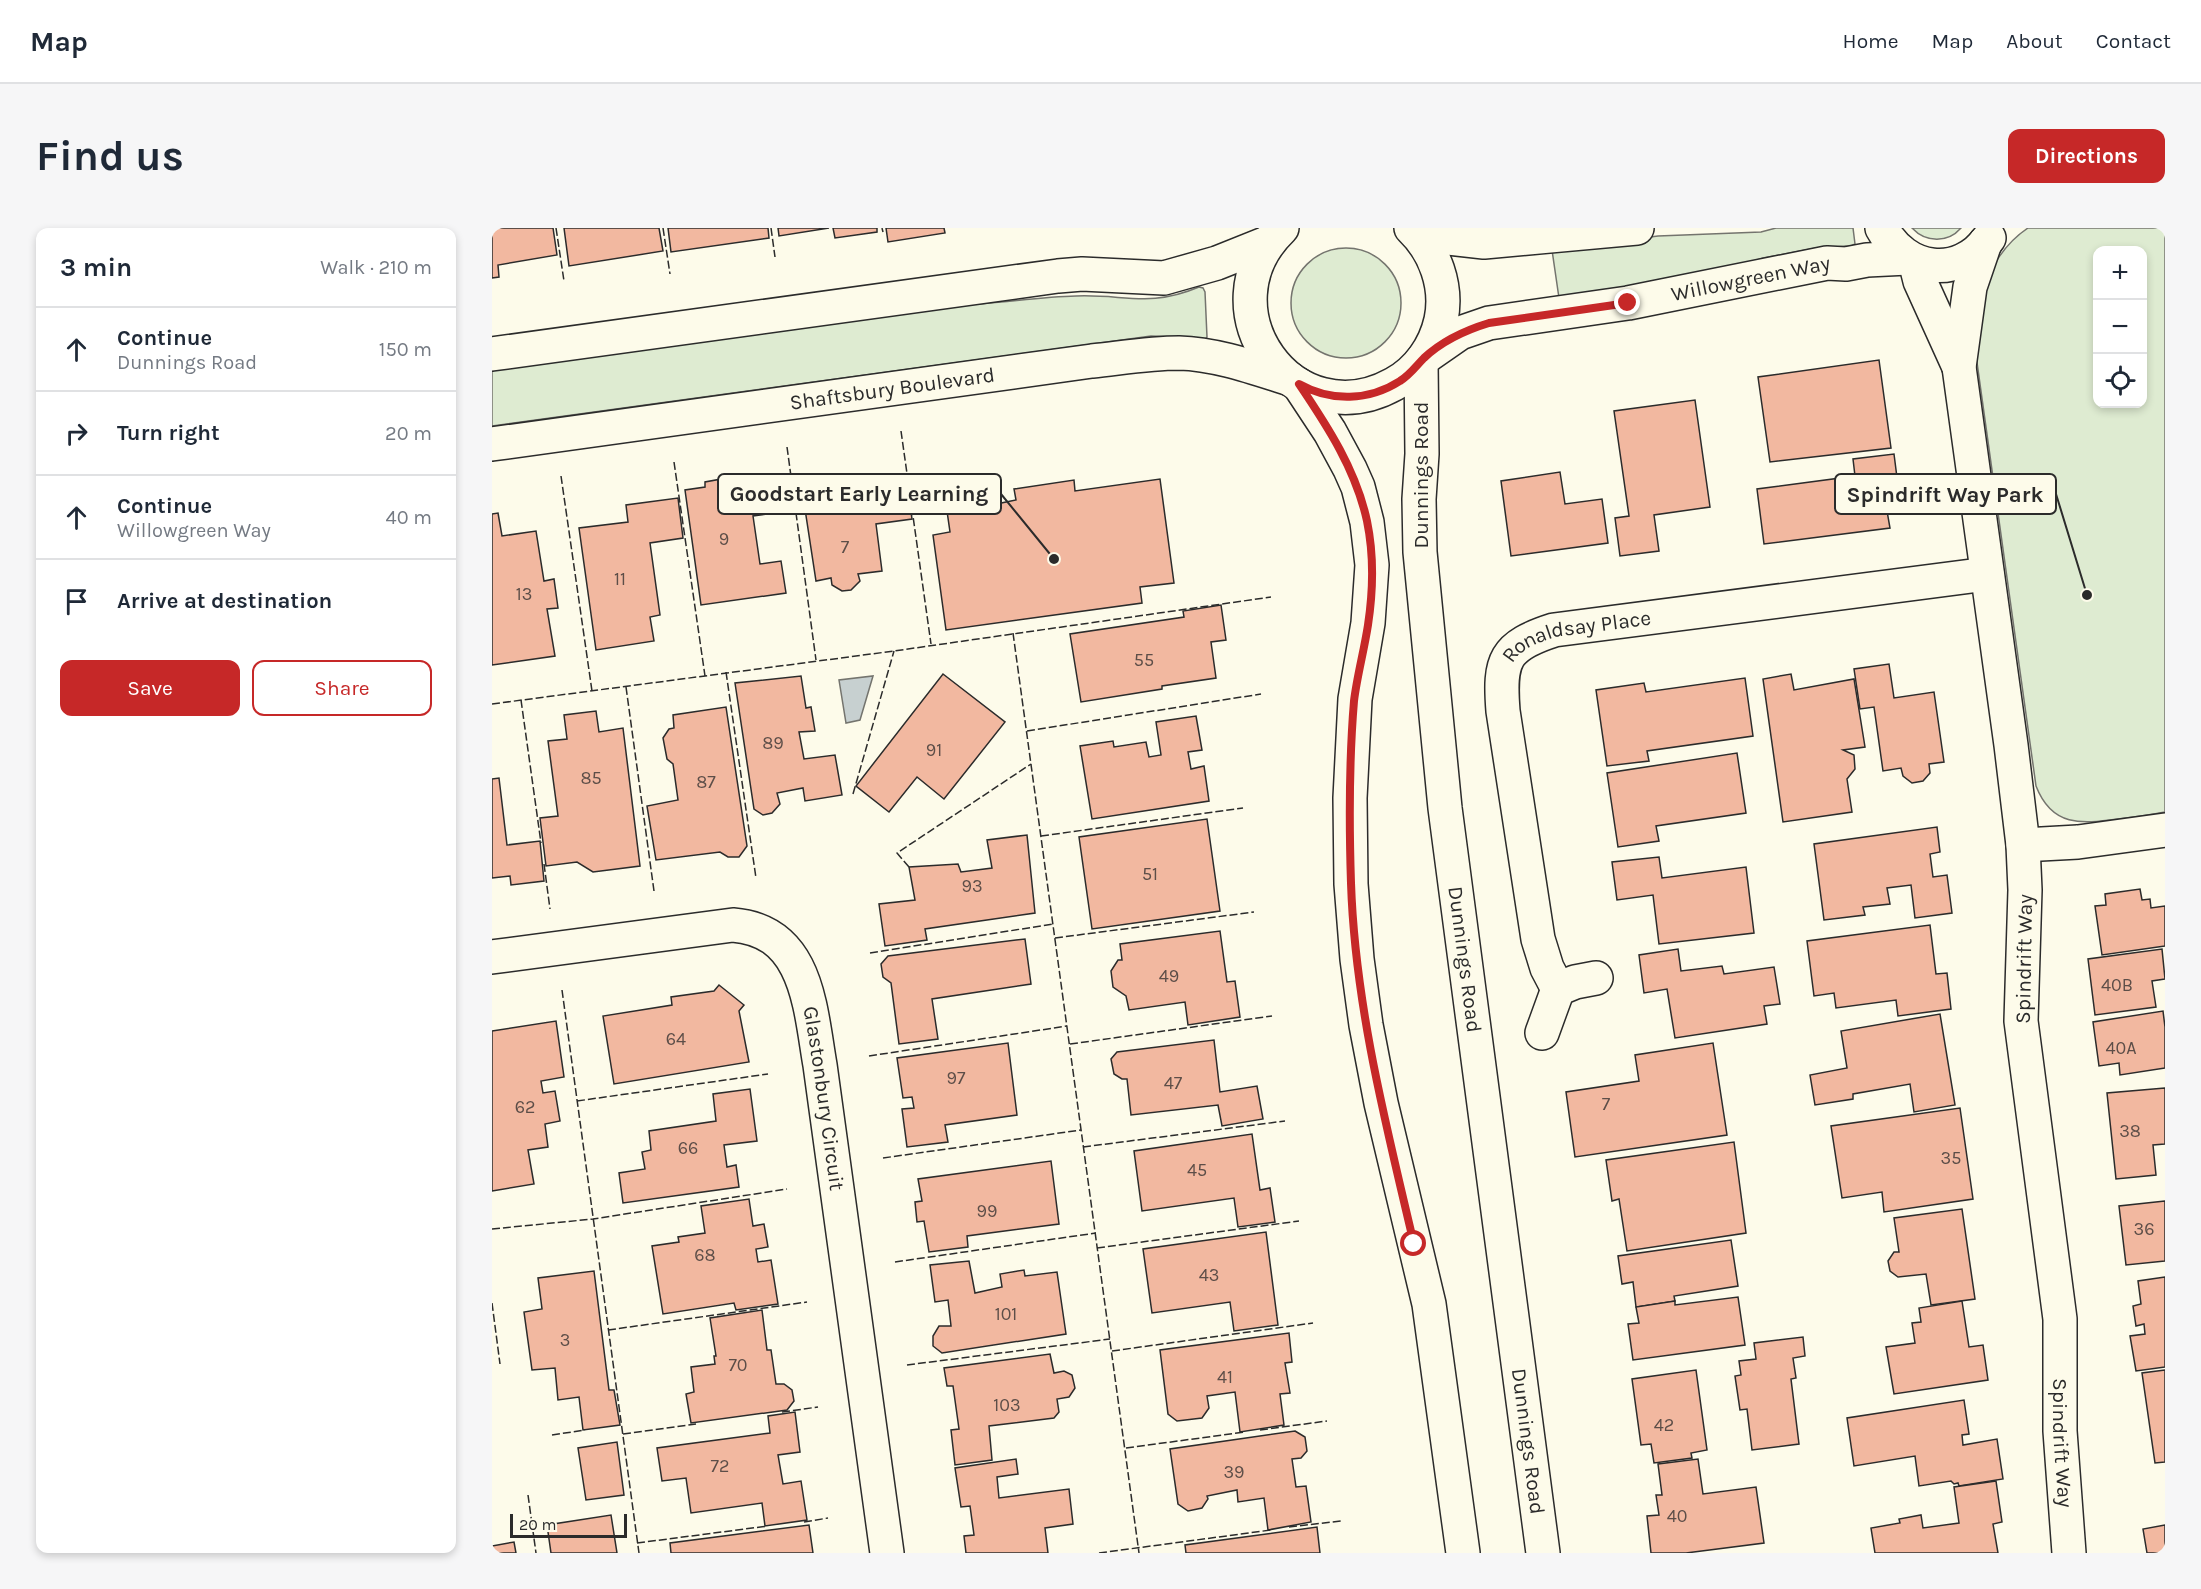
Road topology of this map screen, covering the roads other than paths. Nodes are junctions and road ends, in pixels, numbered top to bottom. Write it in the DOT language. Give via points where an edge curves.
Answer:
graph roads {
  1 [pos="1412,228"];
  2 [pos="1637,228"];
  3 [pos="1882,228"];
  4 [pos="1993,234"];
  5 [pos="1270,236"];
  6 [pos="1911,260"];
  7 [pos="492,354"];
  8 [pos="1423,360"];
  9 [pos="1959,367"];
  10 [pos="1295,382"];
  11 [pos="492,444"];
  12 [pos="1987,574"];
  13 [pos="2165,830"];
  14 [pos="2023,845"];
  15 [pos="492,957"];
  16 [pos="1596,978"];
  17 [pos="1558,989"];
  18 [pos="1542,1033"];
  19 [pos="887,1553"];
  20 [pos="1463,1553"];
  21 [pos="1544,1553"];
  22 [pos="2069,1553"];
  1 -- 2 [label="street" via="1439,237 1484,242"];
  1 -- 8 [label="street" via="1436,263 1442,290 1439,326"];
  3 -- 6 [label="street" via="1892,244"];
  4 -- 6 [label="street, Willowgreen Way" via="1960,262 1930,266"];
  4 -- 9 [label="street, Spindrift Way" via="1970,286"];
  5 -- 7 [label="street" via="1217,263 1164,278 1058,276"];
  5 -- 10 [label="street" via="1251,282 1251,316 1271,362"];
  6 -- 8 [label="street, Willowgreen Way" via="1827,263 1628,303 1489,323 1460,333"];
  6 -- 9 [label="street, Spindrift Way"];
  8 -- 10 [label="street, Willowgreen Way" via="1386,389 1359,396 1332,396"];
  8 -- 21 [label="street, Dunnings Road" via="1420,552 1445,808"];
  9 -- 12 [label="street, Spindrift Way"];
  10 -- 11 [label="street, Shaftsbury Boulevard" via="1195,354 1161,354"];
  10 -- 20 [label="street" via="1350,469 1367,522 1371,577 1368,623 1354,699 1350,798 1357,959 1381,1103 1429,1304"];
  12 -- 14 [label="street, Spindrift Way"];
  12 -- 17 [label="street, Ronaldsay Place" via="1554,630 1518,645 1509,654 1502,676 1503,711 1538,939"];
  13 -- 14 [label="street"];
  14 -- 22 [label="street, Spindrift Way" via="2021,1021 2060,1319 2060,1431"];
  15 -- 19 [label="street, Glastonbury Circuit" via="733,926 763,932 791,957 802,974 820,1065"];
  16 -- 17 [label="street"];
  17 -- 18 [label="street"];
}
